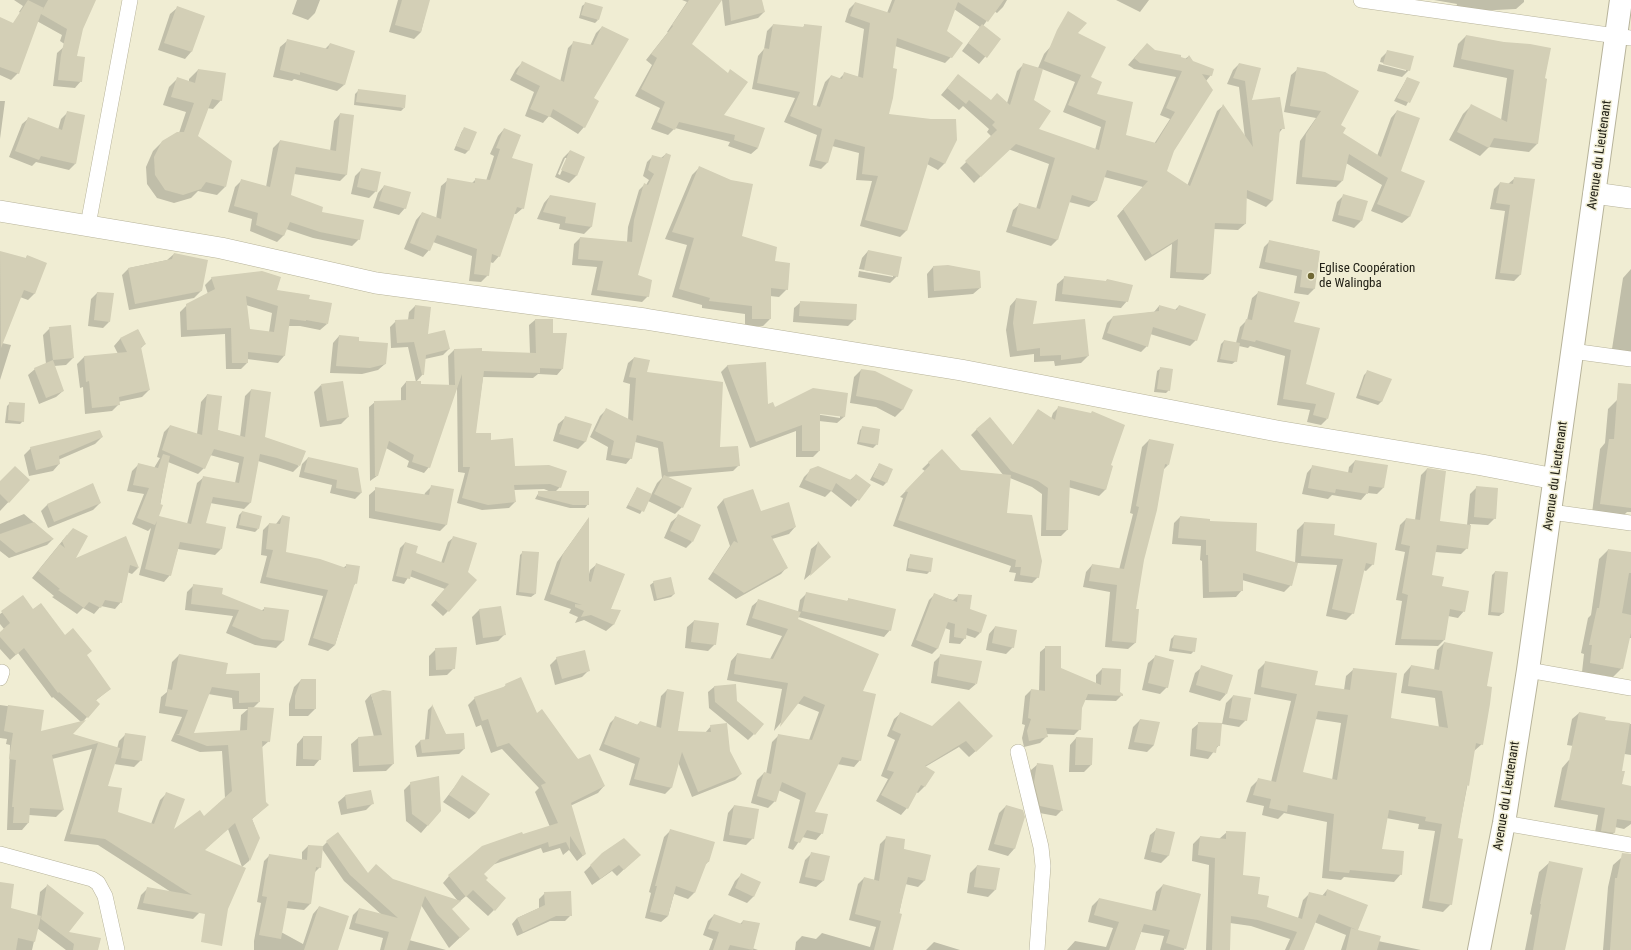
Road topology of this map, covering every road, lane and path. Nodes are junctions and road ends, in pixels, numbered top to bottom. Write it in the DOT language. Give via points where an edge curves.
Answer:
graph roads {
  1 [pos="130,0"];
  2 [pos="1361,0"];
  3 [pos="1621,0"];
  4 [pos="1624,37"];
  5 [pos="1594,193"];
  6 [pos="1631,198"];
  7 [pos="0,211"];
  8 [pos="88,225"];
  9 [pos="1572,350"];
  10 [pos="1631,359"];
  11 [pos="1555,479"];
  12 [pos="1551,512"];
  13 [pos="1631,522"];
  14 [pos="1528,670"];
  15 [pos="1631,688"];
  16 [pos="1018,752"];
  17 [pos="1504,823"];
  18 [pos="1631,845"];
  19 [pos="0,854"];
  20 [pos="117,950"];
  21 [pos="1037,950"];
  22 [pos="1479,950"];
  1 -- 8 [label="street"];
  2 -- 4 [label="street"];
  3 -- 4 [label="main road, Avenue du Lieutenant"];
  4 -- 5 [label="main road, Avenue du Lieutenant"];
  5 -- 6 [label="street"];
  5 -- 9 [label="main road, Avenue du Lieutenant"];
  7 -- 8 [label="street"];
  8 -- 11 [label="street" via="221,248 376,283 645,319 953,369 1277,431"];
  9 -- 10 [label="street"];
  9 -- 11 [label="main road, Avenue du Lieutenant"];
  11 -- 12 [label="main road, Avenue du Lieutenant"];
  12 -- 13 [label="street"];
  12 -- 14 [label="main road, Avenue du Lieutenant"];
  14 -- 15 [label="street"];
  14 -- 17 [label="main road, Avenue du Lieutenant"];
  16 -- 21 [label="street" via="1043,860"];
  17 -- 18 [label="street"];
  17 -- 22 [label="main road, Avenue du Lieutenant"];
  19 -- 20 [label="street" via="92,879 98,883 105,896"];
}
